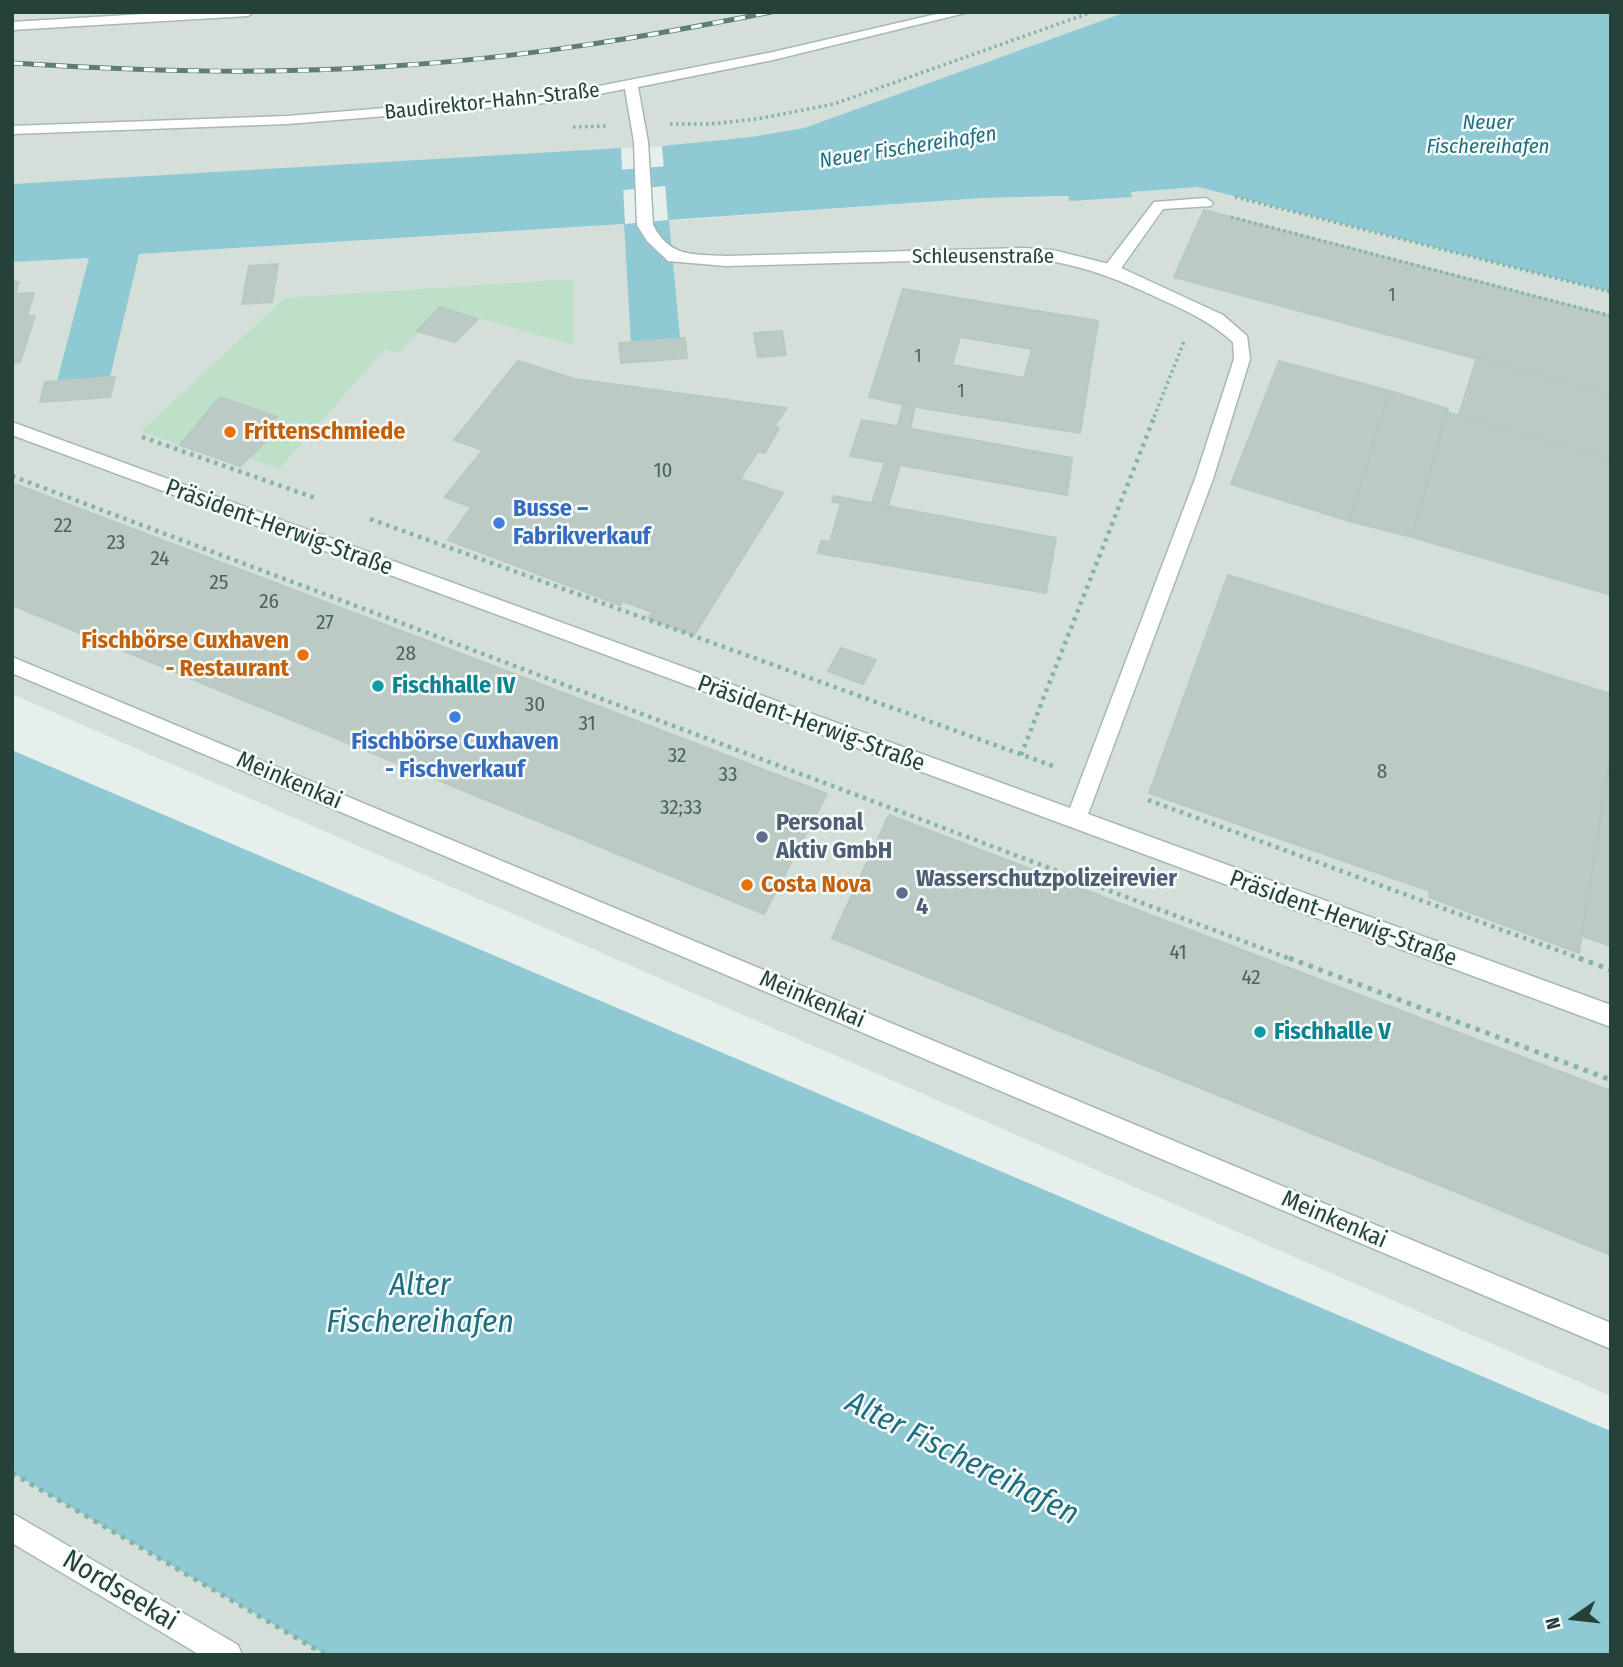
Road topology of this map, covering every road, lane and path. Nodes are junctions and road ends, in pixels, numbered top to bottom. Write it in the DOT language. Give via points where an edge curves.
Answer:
graph roads {
  1 [pos="144,12"];
  2 [pos="248,12"];
  3 [pos="964,12"];
  4 [pos="165,18"];
  5 [pos="12,26"];
  6 [pos="631,86"];
  7 [pos="12,130"];
  8 [pos="1224,194"];
  9 [pos="1206,203"];
  10 [pos="1230,216"];
  11 [pos="1111,270"];
  12 [pos="1611,292"];
  13 [pos="1611,316"];
  14 [pos="1189,331"];
  15 [pos="12,428"];
  16 [pos="142,437"];
  17 [pos="12,476"];
  18 [pos="318,499"];
  19 [pos="370,519"];
  20 [pos="12,665"];
  21 [pos="1021,755"];
  22 [pos="1053,766"];
  23 [pos="1148,800"];
  24 [pos="1075,821"];
  25 [pos="1611,970"];
  26 [pos="1611,1016"];
  27 [pos="1611,1080"];
  28 [pos="1611,1336"];
  29 [pos="12,1473"];
  30 [pos="12,1527"];
  31 [pos="228,1655"];
  32 [pos="326,1655"];
  1 -- 4 [label="street"];
  2 -- 4 [label="street"];
  3 -- 6 [label="street, Baudirektor-Hahn-Straße"];
  4 -- 5 [label="street"];
  6 -- 7 [label="street, Baudirektor-Hahn-Straße" via="558,98 397,113"];
  6 -- 11 [label="street, Schleusenstraße" via="641,142 645,225 673,257 726,261 1023,253 1053,255"];
  8 -- 12 [label="path"];
  9 -- 11 [label="street" via="1159,205"];
  10 -- 13 [label="path"];
  11 -- 24 [label="street, Schleusenstraße" via="1217,319 1241,340 1242,359 1204,479"];
  14 -- 21 [label="path"];
  15 -- 24 [label="street, Präsident-Herwig-Straße"];
  16 -- 18 [label="path"];
  17 -- 27 [label="path"];
  19 -- 21 [label="path"];
  20 -- 28 [label="street, Meinkenkai"];
  21 -- 22 [label="path"];
  23 -- 25 [label="path"];
  24 -- 26 [label="street, Präsident-Herwig-Straße"];
  29 -- 32 [label="path"];
  30 -- 31 [label="street, Nordseekai"];
}
